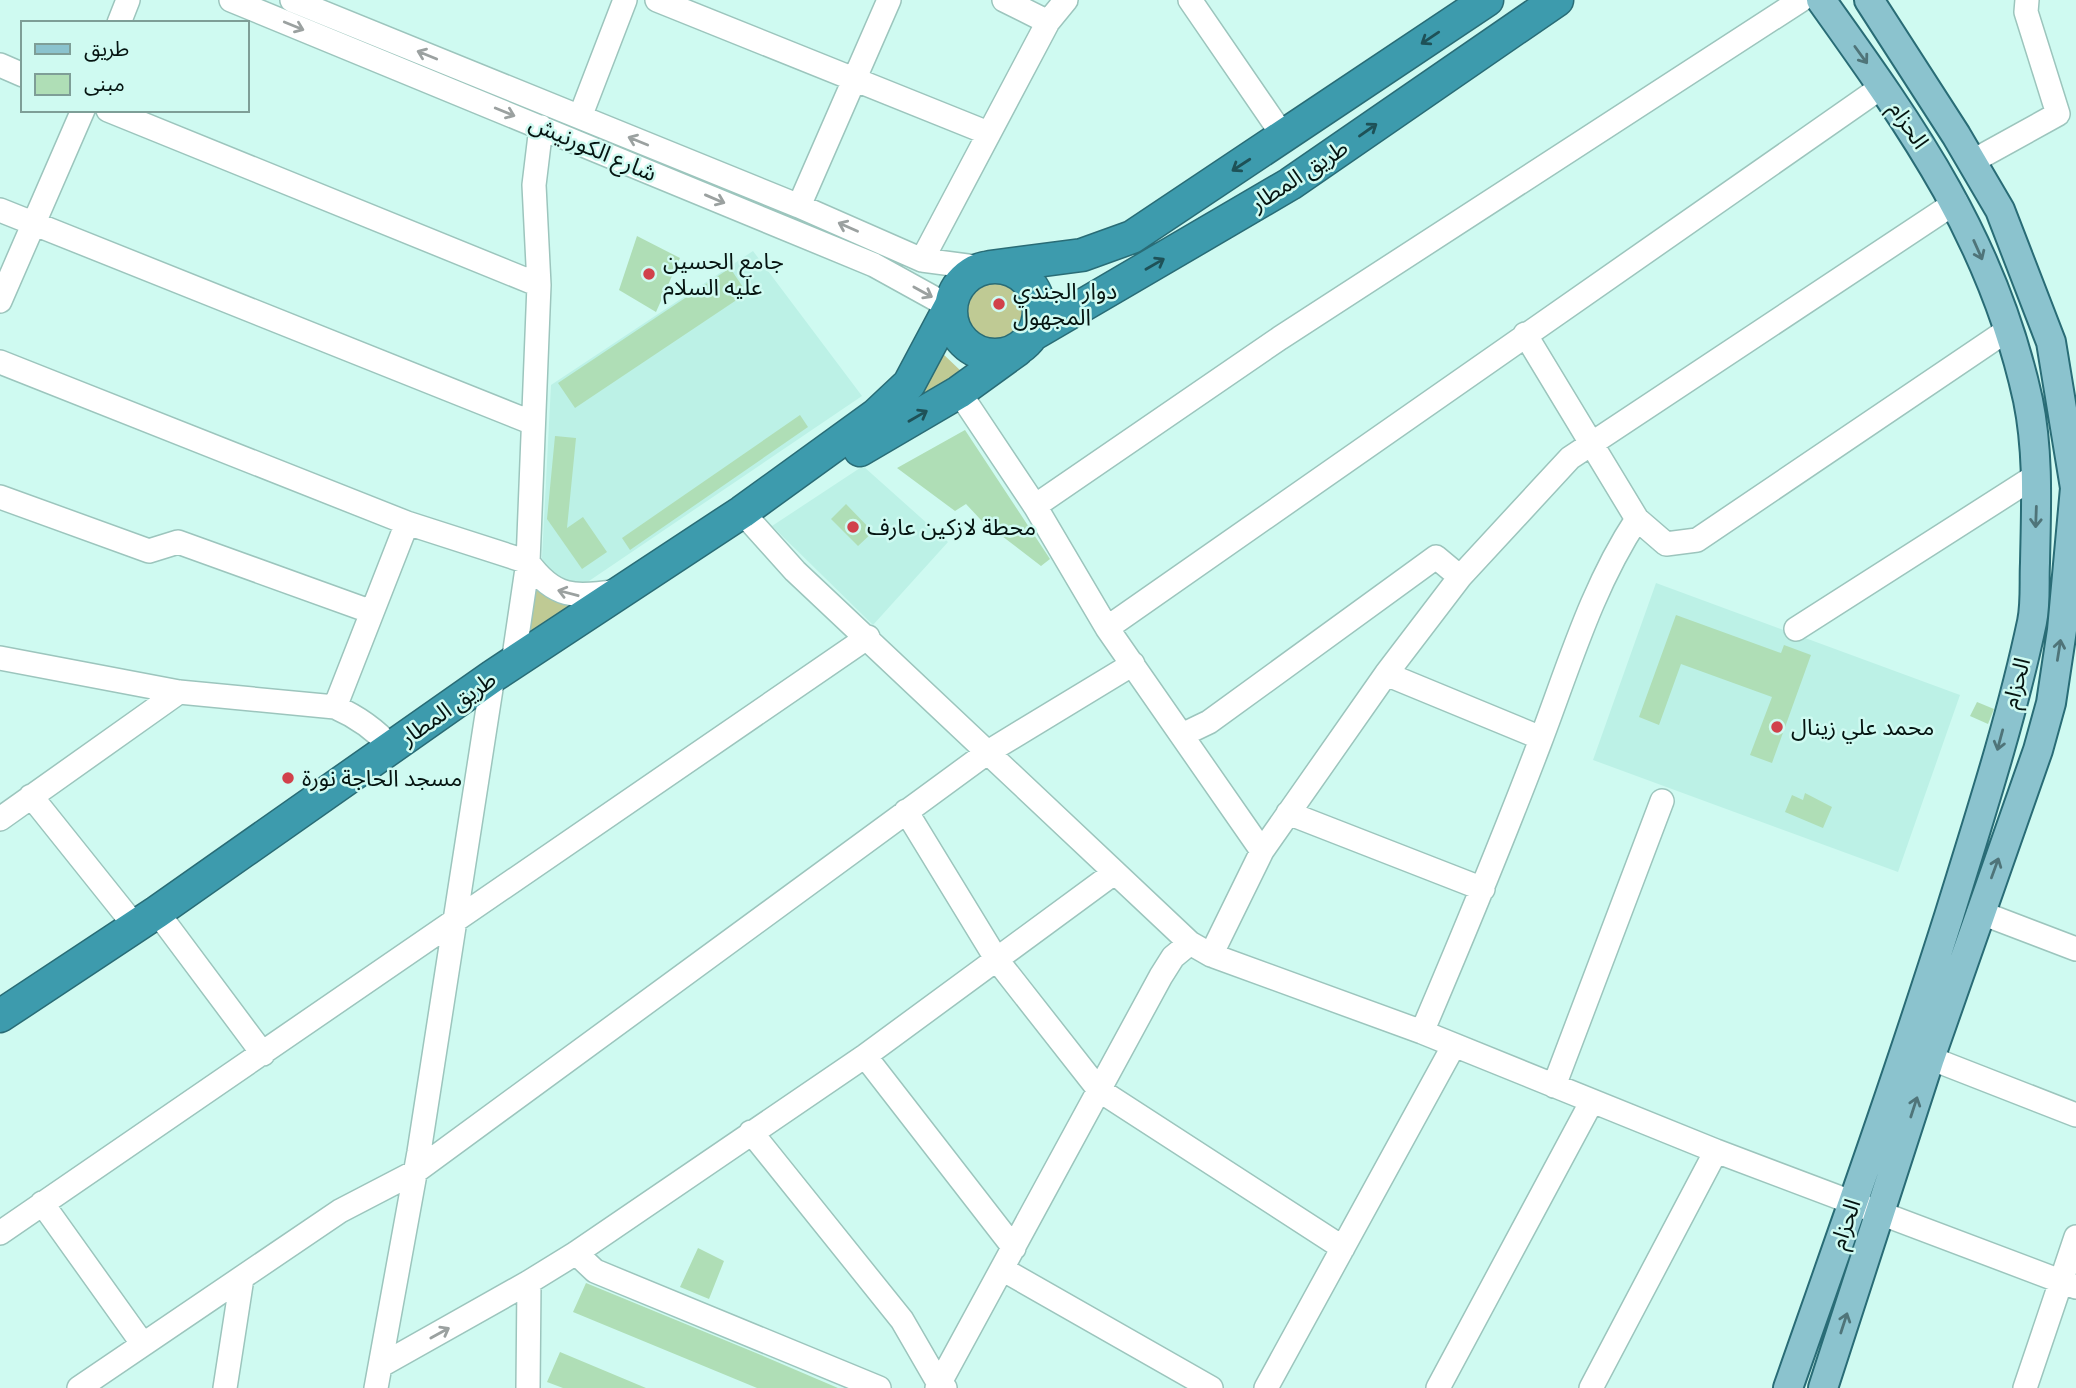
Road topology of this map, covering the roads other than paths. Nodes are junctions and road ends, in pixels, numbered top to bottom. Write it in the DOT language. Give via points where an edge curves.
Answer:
graph roads {
  1 [pos="128,0"];
  2 [pos="231,0"];
  3 [pos="625,0"];
  4 [pos="657,0"];
  5 [pos="889,0"];
  6 [pos="1004,0"];
  7 [pos="1066,0"];
  8 [pos="1190,0"];
  9 [pos="1487,0"];
  10 [pos="1557,0"];
  11 [pos="1801,0"];
  12 [pos="1821,0"];
  13 [pos="1869,0"];
  14 [pos="2027,0"];
  15 [pos="302,3"];
  16 [pos="253,6"];
  17 [pos="119,21"];
  18 [pos="1048,22"];
  19 [pos="0,65"];
  20 [pos="21,74"];
  21 [pos="855,77"];
  22 [pos="1883,86"];
  23 [pos="82,112"];
  24 [pos="113,112"];
  25 [pos="580,117"];
  26 [pos="541,127"];
  27 [pos="988,133"];
  28 [pos="1284,136"];
  29 [pos="1973,161"];
  30 [pos="1956,202"];
  31 [pos="799,206"];
  32 [pos="0,210"];
  33 [pos="33,224"];
  34 [pos="922,260"];
  35 [pos="986,267"];
  36 [pos="539,285"];
  37 [pos="0,301"];
  38 [pos="950,307"];
  39 [pos="2009,329"];
  40 [pos="1525,334"];
  41 [pos="1028,340"];
  42 [pos="0,362"];
  43 [pos="959,392"];
  44 [pos="533,423"];
  45 [pos="1592,443"];
  46 [pos="2037,475"];
  47 [pos="794,476"];
  48 [pos="2075,488"];
  49 [pos="0,496"];
  50 [pos="1035,506"];
  51 [pos="742,512"];
  52 [pos="1637,519"];
  53 [pos="407,523"];
  54 [pos="528,562"];
  55 [pos="1460,578"];
  56 [pos="620,590"];
  57 [pos="372,611"];
  58 [pos="1107,628"];
  59 [pos="1796,629"];
  60 [pos="868,637"];
  61 [pos="0,658"];
  62 [pos="1133,664"];
  63 [pos="503,669"];
  64 [pos="1386,674"];
  65 [pos="179,692"];
  66 [pos="335,707"];
  67 [pos="1182,735"];
  68 [pos="1541,738"];
  69 [pos="391,748"];
  70 [pos="988,752"];
  71 [pos="17,801"];
  72 [pos="1662,801"];
  73 [pos="906,811"];
  74 [pos="1288,813"];
  75 [pos="0,819"];
  76 [pos="1262,851"];
  77 [pos="1114,873"];
  78 [pos="1483,889"];
  79 [pos="1979,912"];
  80 [pos="146,919"];
  81 [pos="456,922"];
  82 [pos="1190,943"];
  83 [pos="2076,949"];
  84 [pos="1211,955"];
  85 [pos="997,960"];
  86 [pos="0,1016"];
  87 [pos="1422,1032"];
  88 [pos="1454,1045"];
  89 [pos="262,1054"];
  90 [pos="865,1056"];
  91 [pos="1930,1058"];
  92 [pos="1554,1086"];
  93 [pos="1099,1090"];
  94 [pos="1592,1101"];
  95 [pos="2076,1115"];
  96 [pos="751,1132"];
  97 [pos="1716,1151"];
  98 [pos="415,1172"];
  99 [pos="42,1203"];
  100 [pos="1852,1204"];
  101 [pos="1880,1214"];
  102 [pos="0,1233"];
  103 [pos="2076,1237"];
  104 [pos="1013,1248"];
  105 [pos="1343,1248"];
  106 [pos="576,1253"];
  107 [pos="1002,1269"];
  108 [pos="242,1278"];
  109 [pos="529,1282"];
  110 [pos="2068,1285"];
  111 [pos="142,1343"];
  112 [pos="378,1377"];
  113 [pos="941,1387"];
  114 [pos="79,1388"];
  115 [pos="225,1388"];
  116 [pos="528,1388"];
  117 [pos="878,1388"];
  118 [pos="1211,1388"];
  119 [pos="1266,1388"];
  120 [pos="1438,1388"];
  121 [pos="1591,1388"];
  122 [pos="1788,1388"];
  123 [pos="1823,1388"];
  124 [pos="2025,1388"];
  1 -- 17 [label="street"];
  2 -- 16 [label="street, شارع الكورنيش"];
  3 -- 25 [label="street"];
  4 -- 21 [label="street"];
  5 -- 21 [label="street"];
  6 -- 18 [label="street"];
  7 -- 18 [label="street"];
  8 -- 28 [label="street"];
  9 -- 28 [label="highway, one-way"];
  41 -- 10 [label="highway, طريق المطار, one-way" via="1290,184"];
  11 -- 50 [label="street" via="1280,338"];
  12 -- 22 [label="main road, الحزام, one-way"];
  13 -- 29 [label="main road, الحزام"];
  14 -- 29 [label="street" via="2026,12 2058,114"];
  25 -- 15 [label="street, شارع الكورنيش, one-way"];
  16 -- 26 [label="street, شارع الكورنيش, one-way"];
  18 -- 27 [label="street"];
  19 -- 20 [label="street"];
  21 -- 27 [label="street"];
  21 -- 31 [label="street"];
  22 -- 30 [label="main road, الحزام"];
  22 -- 40 [label="street"];
  23 -- 33 [label="street"];
  24 -- 36 [label="street"];
  31 -- 25 [label="street, شارع الكورنيش, one-way"];
  26 -- 36 [label="street" via="534,185"];
  26 -- 38 [label="street, شارع الكورنيش, one-way" via="874,265"];
  27 -- 34 [label="street"];
  28 -- 35 [label="highway, one-way" via="1118,243 1082,256"];
  29 -- 48 [label="main road, الحزام" via="2018,251 2051,342"];
  30 -- 39 [label="main road, الحزام, one-way"];
  30 -- 45 [label="street"];
  34 -- 31 [label="street, شارع الكورنيش, one-way"];
  32 -- 33 [label="street"];
  33 -- 37 [label="street"];
  33 -- 44 [label="street"];
  34 -- 35 [label="street, شارع الكورنيش"];
  35 -- 38 [label="highway" via="961,282"];
  35 -- 41 [label="highway" via="1016,272 1031,285 1039,310"];
  36 -- 44 [label="street"];
  38 -- 41 [label="highway" via="956,332 974,350 1000,355"];
  38 -- 47 [label="highway, طريق المطار" via="901,394"];
  39 -- 46 [label="main road, الحزام" via="2028,401"];
  39 -- 52 [label="street" via="1697,540 1665,544"];
  40 -- 45 [label="street"];
  40 -- 58 [label="street"];
  41 -- 43 [label="highway, طريق المطار"];
  42 -- 53 [label="street"];
  47 -- 43 [label="highway, طريق المطار, one-way" via="818,476"];
  43 -- 50 [label="street"];
  44 -- 54 [label="street"];
  45 -- 52 [label="street"];
  45 -- 55 [label="street" via="1570,458"];
  46 -- 59 [label="street"];
  46 -- 100 [label="main road, الحزام, one-way" via="2033,619 1982,811"];
  47 -- 51 [label="highway, طريق المطار"];
  79 -- 48 [label="main road, الحزام, one-way" via="2038,750 2050,703"];
  49 -- 57 [label="street" via="149,551 178,542"];
  50 -- 58 [label="street"];
  51 -- 56 [label="highway, طريق المطار"];
  51 -- 60 [label="street" via="787,563"];
  52 -- 68 [label="street" via="1616,550 1591,604"];
  53 -- 54 [label="street"];
  53 -- 57 [label="street"];
  56 -- 54 [label="street, one-way" via="571,595 550,586"];
  54 -- 63 [label="street"];
  55 -- 64 [label="street"];
  55 -- 67 [label="street" via="1436,557 1209,722"];
  56 -- 63 [label="highway, طريق المطار"];
  57 -- 66 [label="street"];
  58 -- 62 [label="street"];
  60 -- 70 [label="street"];
  60 -- 81 [label="street"];
  61 -- 65 [label="street"];
  62 -- 67 [label="street"];
  62 -- 70 [label="street"];
  63 -- 69 [label="highway, طريق المطار"];
  63 -- 81 [label="street"];
  64 -- 68 [label="street"];
  64 -- 74 [label="street"];
  65 -- 66 [label="street"];
  65 -- 71 [label="street"];
  66 -- 69 [label="street" via="356,716"];
  67 -- 76 [label="street"];
  68 -- 78 [label="street"];
  69 -- 80 [label="highway, طريق المطار"];
  70 -- 73 [label="street"];
  70 -- 77 [label="street"];
  71 -- 75 [label="street"];
  71 -- 80 [label="street"];
  72 -- 92 [label="street"];
  73 -- 85 [label="street"];
  73 -- 98 [label="street"];
  74 -- 76 [label="street"];
  74 -- 78 [label="street"];
  76 -- 84 [label="street"];
  77 -- 82 [label="street"];
  77 -- 85 [label="street"];
  78 -- 87 [label="street"];
  79 -- 83 [label="street"];
  79 -- 91 [label="main road, الحزام"];
  80 -- 86 [label="highway, طريق المطار"];
  80 -- 89 [label="street"];
  81 -- 89 [label="street"];
  81 -- 98 [label="street"];
  82 -- 84 [label="street"];
  82 -- 93 [label="street" via="1173,957"];
  84 -- 87 [label="street"];
  85 -- 90 [label="street"];
  85 -- 93 [label="street"];
  87 -- 88 [label="street"];
  88 -- 92 [label="street"];
  88 -- 105 [label="street"];
  89 -- 99 [label="street"];
  90 -- 96 [label="street"];
  90 -- 104 [label="street"];
  91 -- 95 [label="street"];
  101 -- 91 [label="main road, الحزام, one-way"];
  92 -- 94 [label="street"];
  93 -- 104 [label="street"];
  93 -- 105 [label="street"];
  94 -- 97 [label="street"];
  94 -- 120 [label="street"];
  96 -- 106 [label="street"];
  96 -- 113 [label="street" via="902,1320"];
  97 -- 100 [label="street"];
  97 -- 121 [label="street"];
  98 -- 108 [label="street" via="340,1211"];
  98 -- 112 [label="street"];
  99 -- 102 [label="street"];
  99 -- 111 [label="street"];
  100 -- 101 [label="street"];
  100 -- 122 [label="main road, الحزام"];
  101 -- 110 [label="street"];
  123 -- 101 [label="main road, الحزام, one-way"];
  103 -- 110 [label="street"];
  104 -- 107 [label="street"];
  105 -- 119 [label="street"];
  106 -- 109 [label="street"];
  106 -- 117 [label="street" via="601,1274"];
  107 -- 113 [label="street"];
  107 -- 118 [label="street"];
  108 -- 111 [label="street"];
  108 -- 115 [label="street"];
  112 -- 109 [label="street, one-way"];
  109 -- 116 [label="street"];
  110 -- 124 [label="street"];
  111 -- 114 [label="street"];
}
